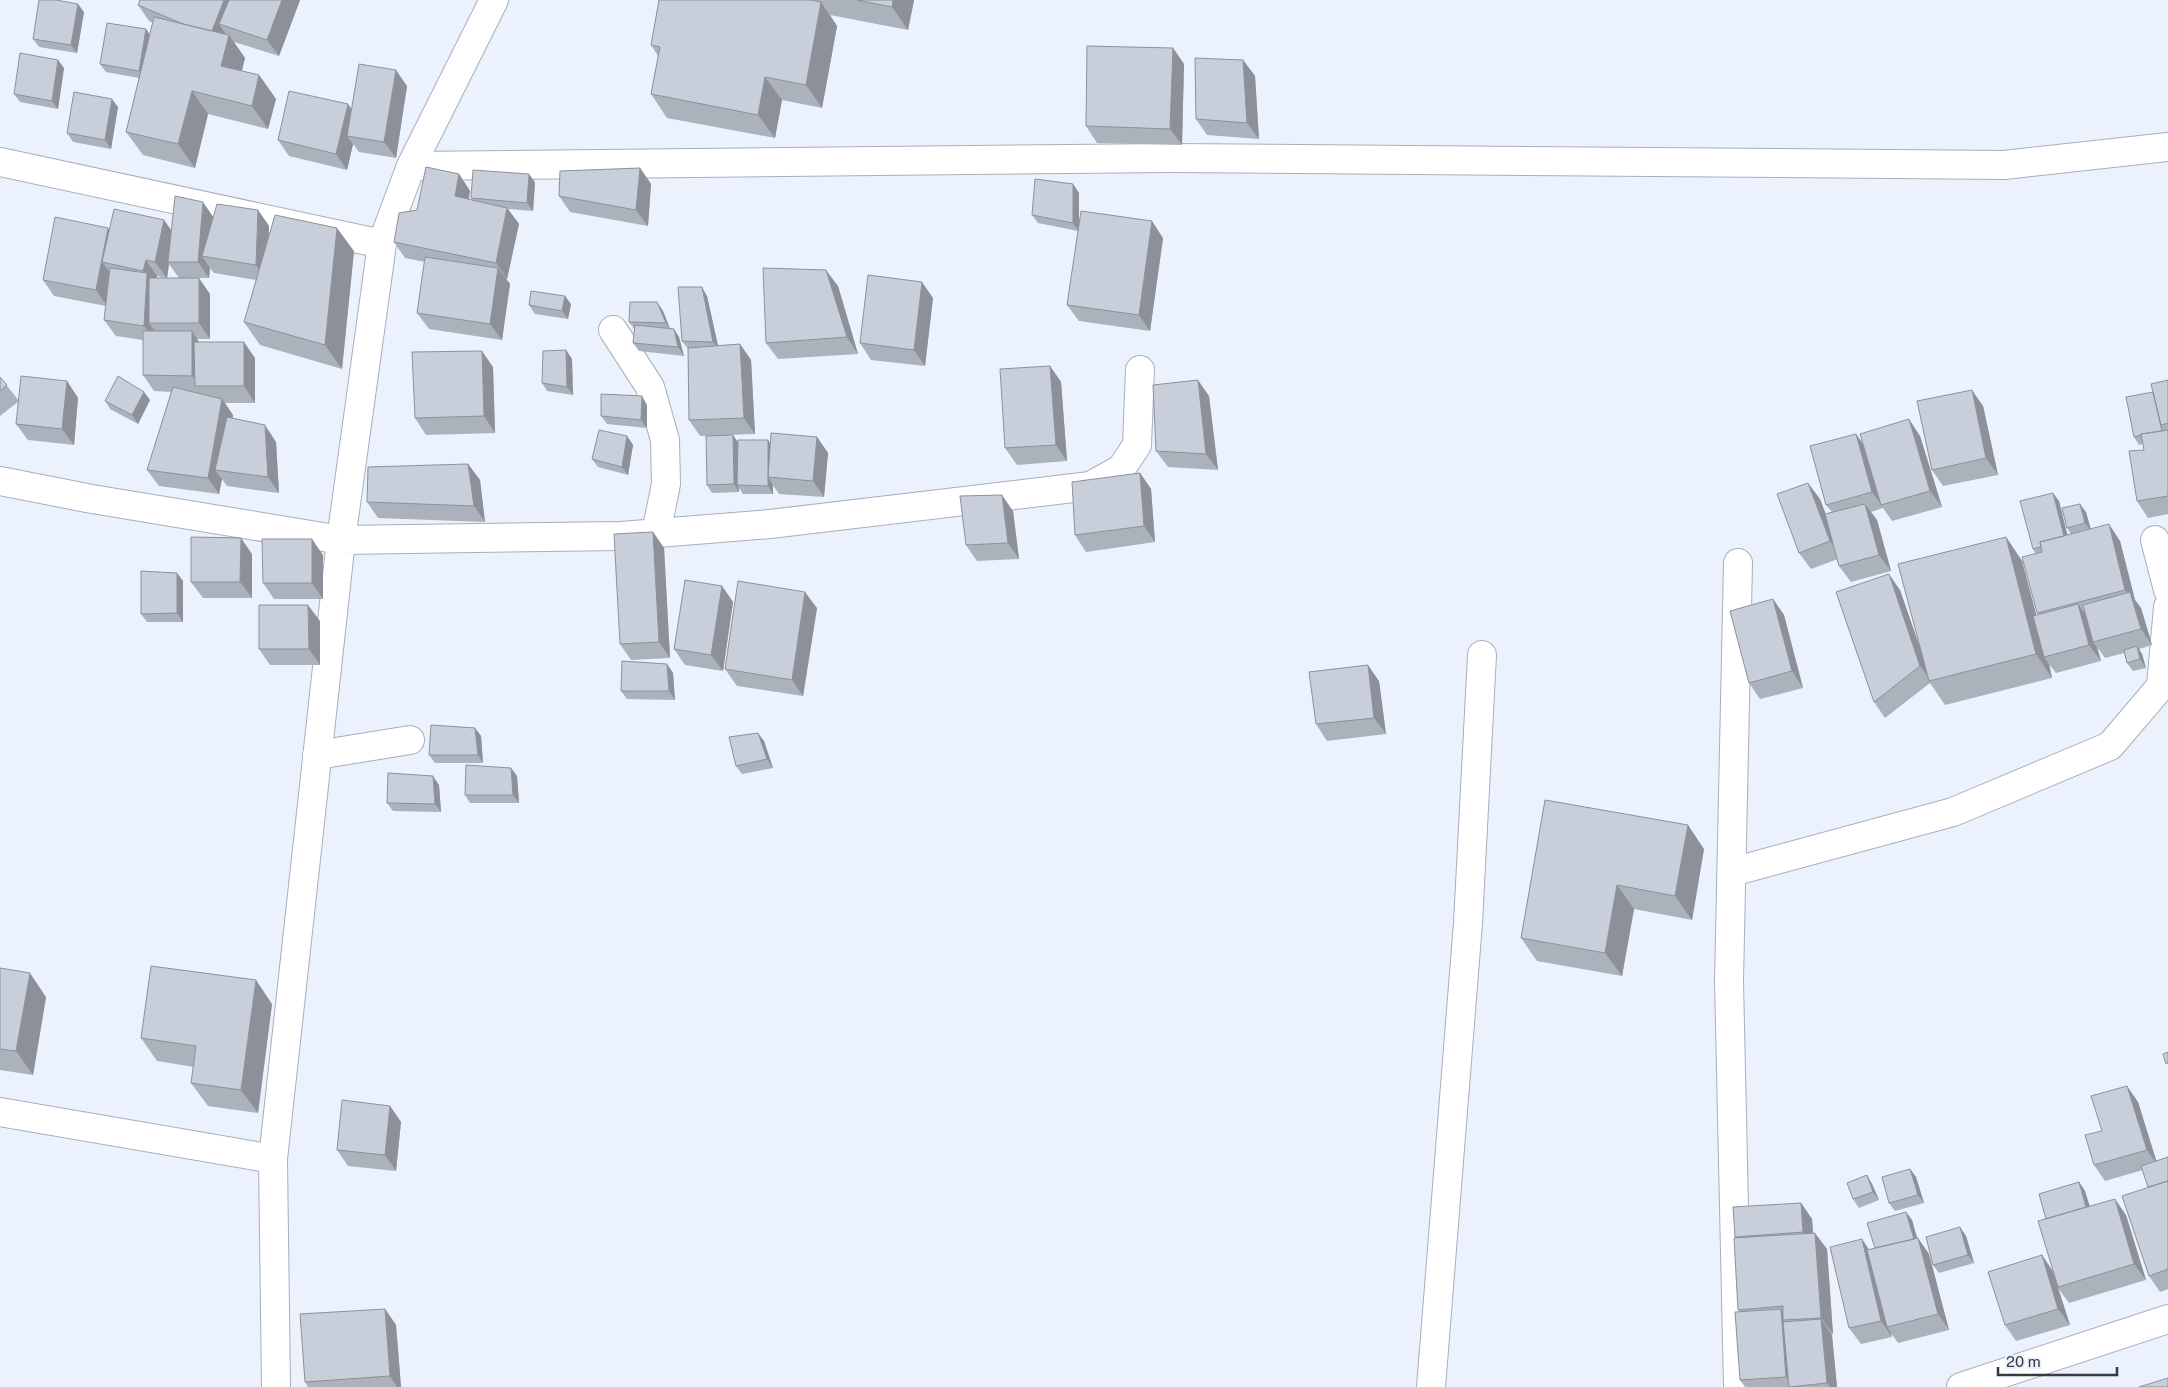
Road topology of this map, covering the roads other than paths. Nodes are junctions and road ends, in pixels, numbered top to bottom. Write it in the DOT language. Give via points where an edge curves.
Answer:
graph roads {
  1 [pos="488,2"];
  2 [pos="2168,147"];
  3 [pos="0,162"];
  4 [pos="411,166"];
  5 [pos="382,244"];
  6 [pos="613,330"];
  7 [pos="1140,370"];
  8 [pos="0,481"];
  9 [pos="656,533"];
  10 [pos="341,540"];
  11 [pos="2155,540"];
  12 [pos="1738,563"];
  13 [pos="2168,590"];
  14 [pos="2168,607"];
  15 [pos="1482,654"];
  16 [pos="410,740"];
  17 [pos="317,755"];
  18 [pos="1732,872"];
  19 [pos="0,1112"];
  20 [pos="273,1159"];
  21 [pos="2168,1319"];
  22 [pos="276,1387"];
  23 [pos="1431,1387"];
  24 [pos="1738,1387"];
  25 [pos="1961,1387"];
  1 -- 4 [label="street"];
  2 -- 4 [label="street" via="2004,165 1170,158"];
  3 -- 5 [label="street"];
  4 -- 5 [label="street"];
  5 -- 10 [label="street"];
  6 -- 9 [label="street" via="650,388 665,440 666,484"];
  7 -- 9 [label="street" via="1137,445 1121,469 1090,486 770,524"];
  8 -- 10 [label="street"];
  9 -- 10 [label="street"];
  10 -- 17 [label="street"];
  11 -- 13 [label="street"];
  12 -- 18 [label="street"];
  14 -- 18 [label="street" via="2161,686 2110,746 1953,812"];
  15 -- 23 [label="street" via="1468,923"];
  16 -- 17 [label="street"];
  17 -- 20 [label="street"];
  18 -- 24 [label="street" via="1729,981"];
  19 -- 20 [label="street"];
  20 -- 22 [label="street"];
  21 -- 25 [label="street"];
}
